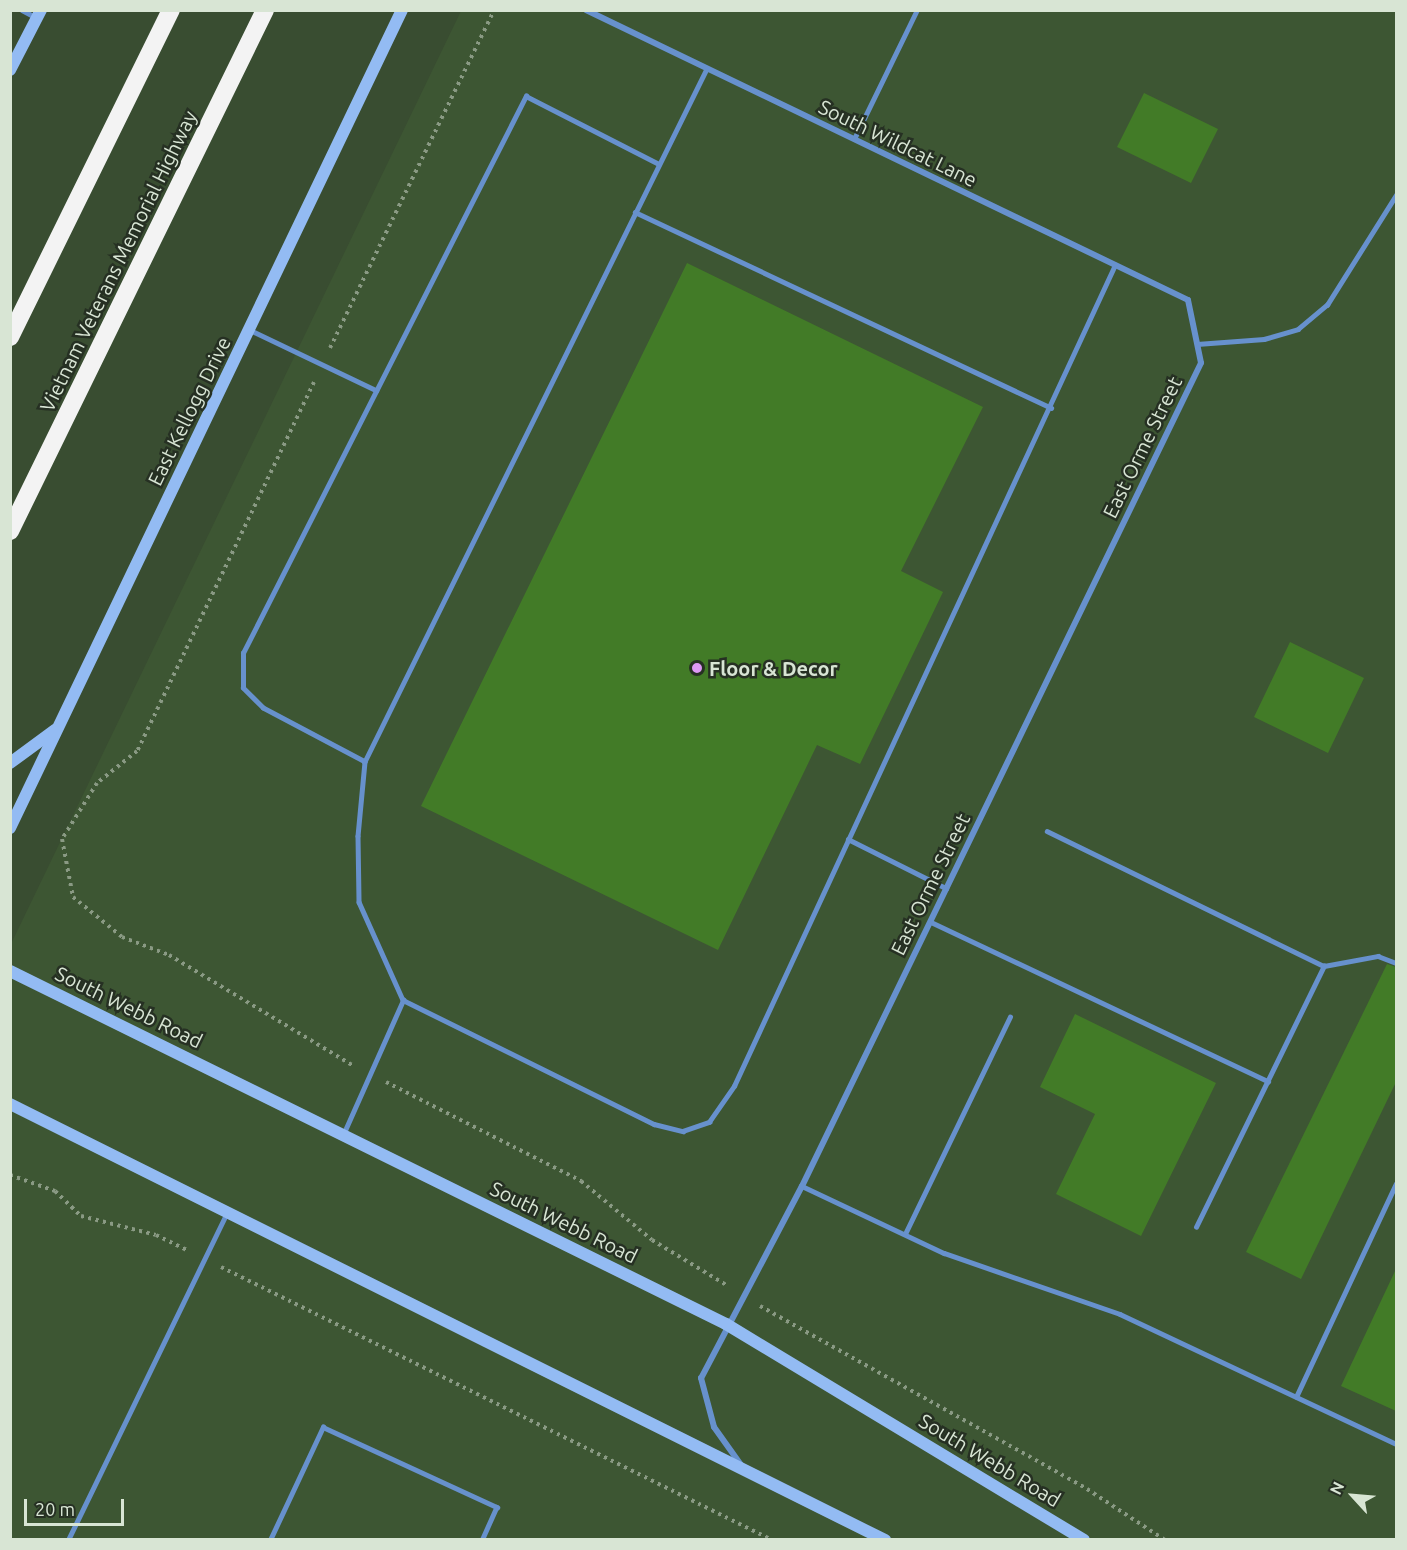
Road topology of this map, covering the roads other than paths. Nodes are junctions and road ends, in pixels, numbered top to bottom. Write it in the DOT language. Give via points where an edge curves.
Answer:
graph roads {
  1 [pos="22,10"];
  2 [pos="171,10"];
  3 [pos="264,10"];
  4 [pos="402,10"];
  5 [pos="586,10"];
  6 [pos="917,10"];
  7 [pos="39,14"];
  8 [pos="707,69"];
  9 [pos="10,70"];
  10 [pos="854,139"];
  11 [pos="659,164"];
  12 [pos="1396,195"];
  13 [pos="635,212"];
  14 [pos="1115,265"];
  15 [pos="1190,310"];
  16 [pos="250,330"];
  17 [pos="10,337"];
  18 [pos="1197,344"];
  19 [pos="376,390"];
  20 [pos="1051,408"];
  21 [pos="10,531"];
  22 [pos="58,728"];
  23 [pos="365,762"];
  24 [pos="10,763"];
  25 [pos="10,828"];
  26 [pos="1047,831"];
  27 [pos="848,839"];
  28 [pos="946,888"];
  29 [pos="931,922"];
  30 [pos="1396,963"];
  31 [pos="1324,966"];
  32 [pos="10,971"];
  33 [pos="403,999"];
  34 [pos="1010,1017"];
  35 [pos="1268,1081"];
  36 [pos="10,1104"];
  37 [pos="343,1135"];
  38 [pos="1396,1184"];
  39 [pos="802,1186"];
  40 [pos="228,1211"];
  41 [pos="1196,1227"];
  42 [pos="905,1234"];
  43 [pos="726,1324"];
  44 [pos="1296,1397"];
  45 [pos="1396,1444"];
  46 [pos="741,1465"];
  47 [pos="68,1539"];
  48 [pos="270,1539"];
  49 [pos="482,1539"];
  50 [pos="885,1539"];
  51 [pos="1084,1539"];
  1 -- 7 [label="lane"];
  2 -- 17 [label="highway"];
  3 -- 21 [label="highway, Vietnam Veterans Memorial Highway"];
  4 -- 16 [label="main road, East Kellogg Drive"];
  5 -- 8 [label="street, South Wildcat Lane"];
  6 -- 10 [label="lane"];
  7 -- 9 [label="main road"];
  8 -- 10 [label="street, South Wildcat Lane"];
  8 -- 11 [label="lane"];
  10 -- 14 [label="street, South Wildcat Lane"];
  11 -- 13 [label="lane"];
  11 -- 19 [label="lane" via="526,96"];
  12 -- 18 [label="lane" via="1327,305 1298,329 1264,339"];
  13 -- 20 [label="lane"];
  13 -- 23 [label="lane"];
  14 -- 15 [label="street, South Wildcat Lane" via="1188,300"];
  14 -- 20 [label="lane"];
  15 -- 18 [label="street, East Orme Street"];
  16 -- 19 [label="lane"];
  16 -- 22 [label="main road, East Kellogg Drive"];
  18 -- 28 [label="street, East Orme Street" via="1201,363"];
  19 -- 23 [label="lane" via="243,653 243,688 263,708"];
  20 -- 27 [label="lane"];
  22 -- 24 [label="main road"];
  22 -- 25 [label="main road, East Kellogg Drive"];
  23 -- 33 [label="lane" via="358,836 359,902"];
  26 -- 31 [label="lane"];
  27 -- 28 [label="lane"];
  27 -- 33 [label="lane" via="734,1086 709,1122 683,1131 654,1124"];
  28 -- 29 [label="street, East Orme Street"];
  29 -- 35 [label="lane"];
  29 -- 39 [label="street, East Orme Street"];
  30 -- 31 [label="lane" via="1378,956"];
  31 -- 35 [label="lane"];
  32 -- 37 [label="main road, South Webb Road"];
  33 -- 37 [label="lane"];
  34 -- 42 [label="lane"];
  35 -- 41 [label="lane"];
  36 -- 40 [label="main road"];
  37 -- 43 [label="main road, South Webb Road"];
  38 -- 44 [label="lane"];
  39 -- 42 [label="lane"];
  39 -- 43 [label="street, East Orme Street"];
  40 -- 46 [label="main road"];
  40 -- 47 [label="lane"];
  42 -- 44 [label="lane" via="944,1253 1120,1314"];
  43 -- 46 [label="street, East Orme Street" via="701,1377 714,1426"];
  43 -- 51 [label="main road, South Webb Road"];
  44 -- 45 [label="lane"];
  46 -- 50 [label="main road"];
  48 -- 49 [label="lane" via="323,1427 497,1508"];
}
